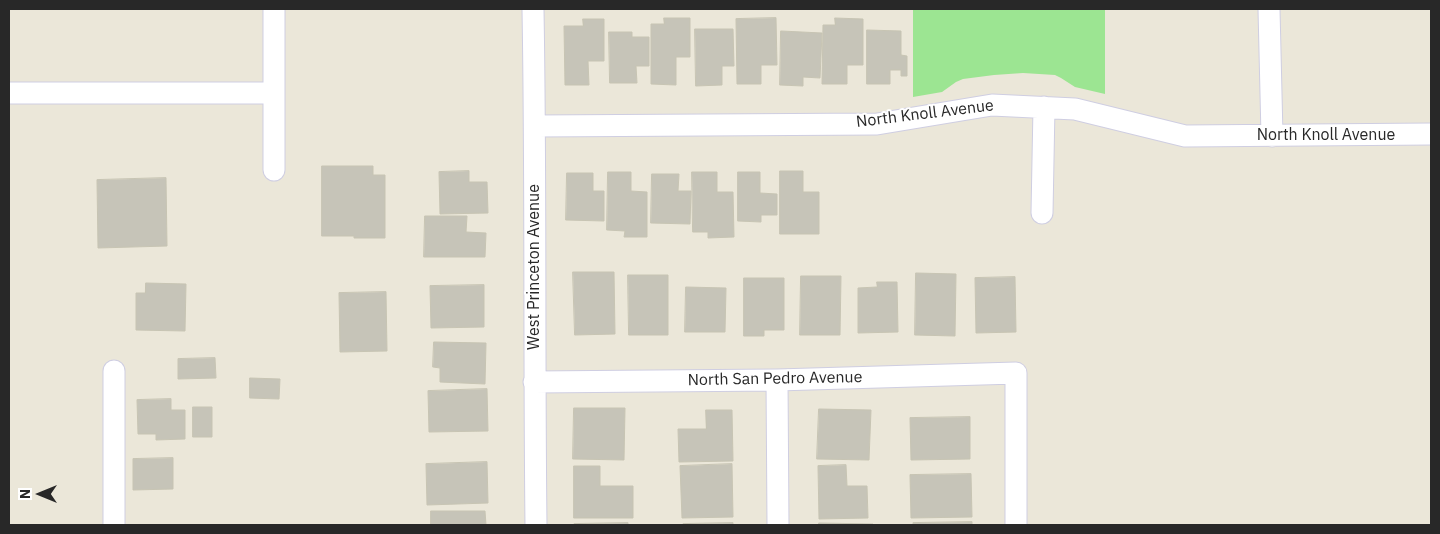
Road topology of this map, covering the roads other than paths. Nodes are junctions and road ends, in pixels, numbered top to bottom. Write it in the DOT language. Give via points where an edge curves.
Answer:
graph roads {
  1 [pos="274,9"];
  2 [pos="533,9"];
  3 [pos="1269,9"];
  4 [pos="9,93"];
  5 [pos="274,93"];
  6 [pos="1044,107"];
  7 [pos="535,126"];
  8 [pos="1431,134"];
  9 [pos="1272,136"];
  10 [pos="274,170"];
  11 [pos="1042,212"];
  12 [pos="114,371"];
  13 [pos="777,380"];
  14 [pos="534,382"];
  15 [pos="114,525"];
  16 [pos="536,525"];
  17 [pos="778,525"];
  18 [pos="1016,525"];
  1 -- 5 [label="street"];
  2 -- 7 [label="street, West Princeton Avenue"];
  3 -- 9 [label="street"];
  4 -- 5 [label="street"];
  5 -- 10 [label="street"];
  6 -- 7 [label="street, North Knoll Avenue" via="992,104 877,124"];
  6 -- 9 [label="street, North Knoll Avenue" via="1075,109 1185,136"];
  6 -- 11 [label="street"];
  7 -- 14 [label="street, West Princeton Avenue"];
  8 -- 9 [label="street, North Knoll Avenue"];
  12 -- 15 [label="street"];
  13 -- 14 [label="street, North San Pedro Avenue"];
  13 -- 17 [label="street"];
  13 -- 18 [label="street, North San Pedro Avenue" via="1016,373"];
  14 -- 16 [label="street, West Princeton Avenue"];
}
